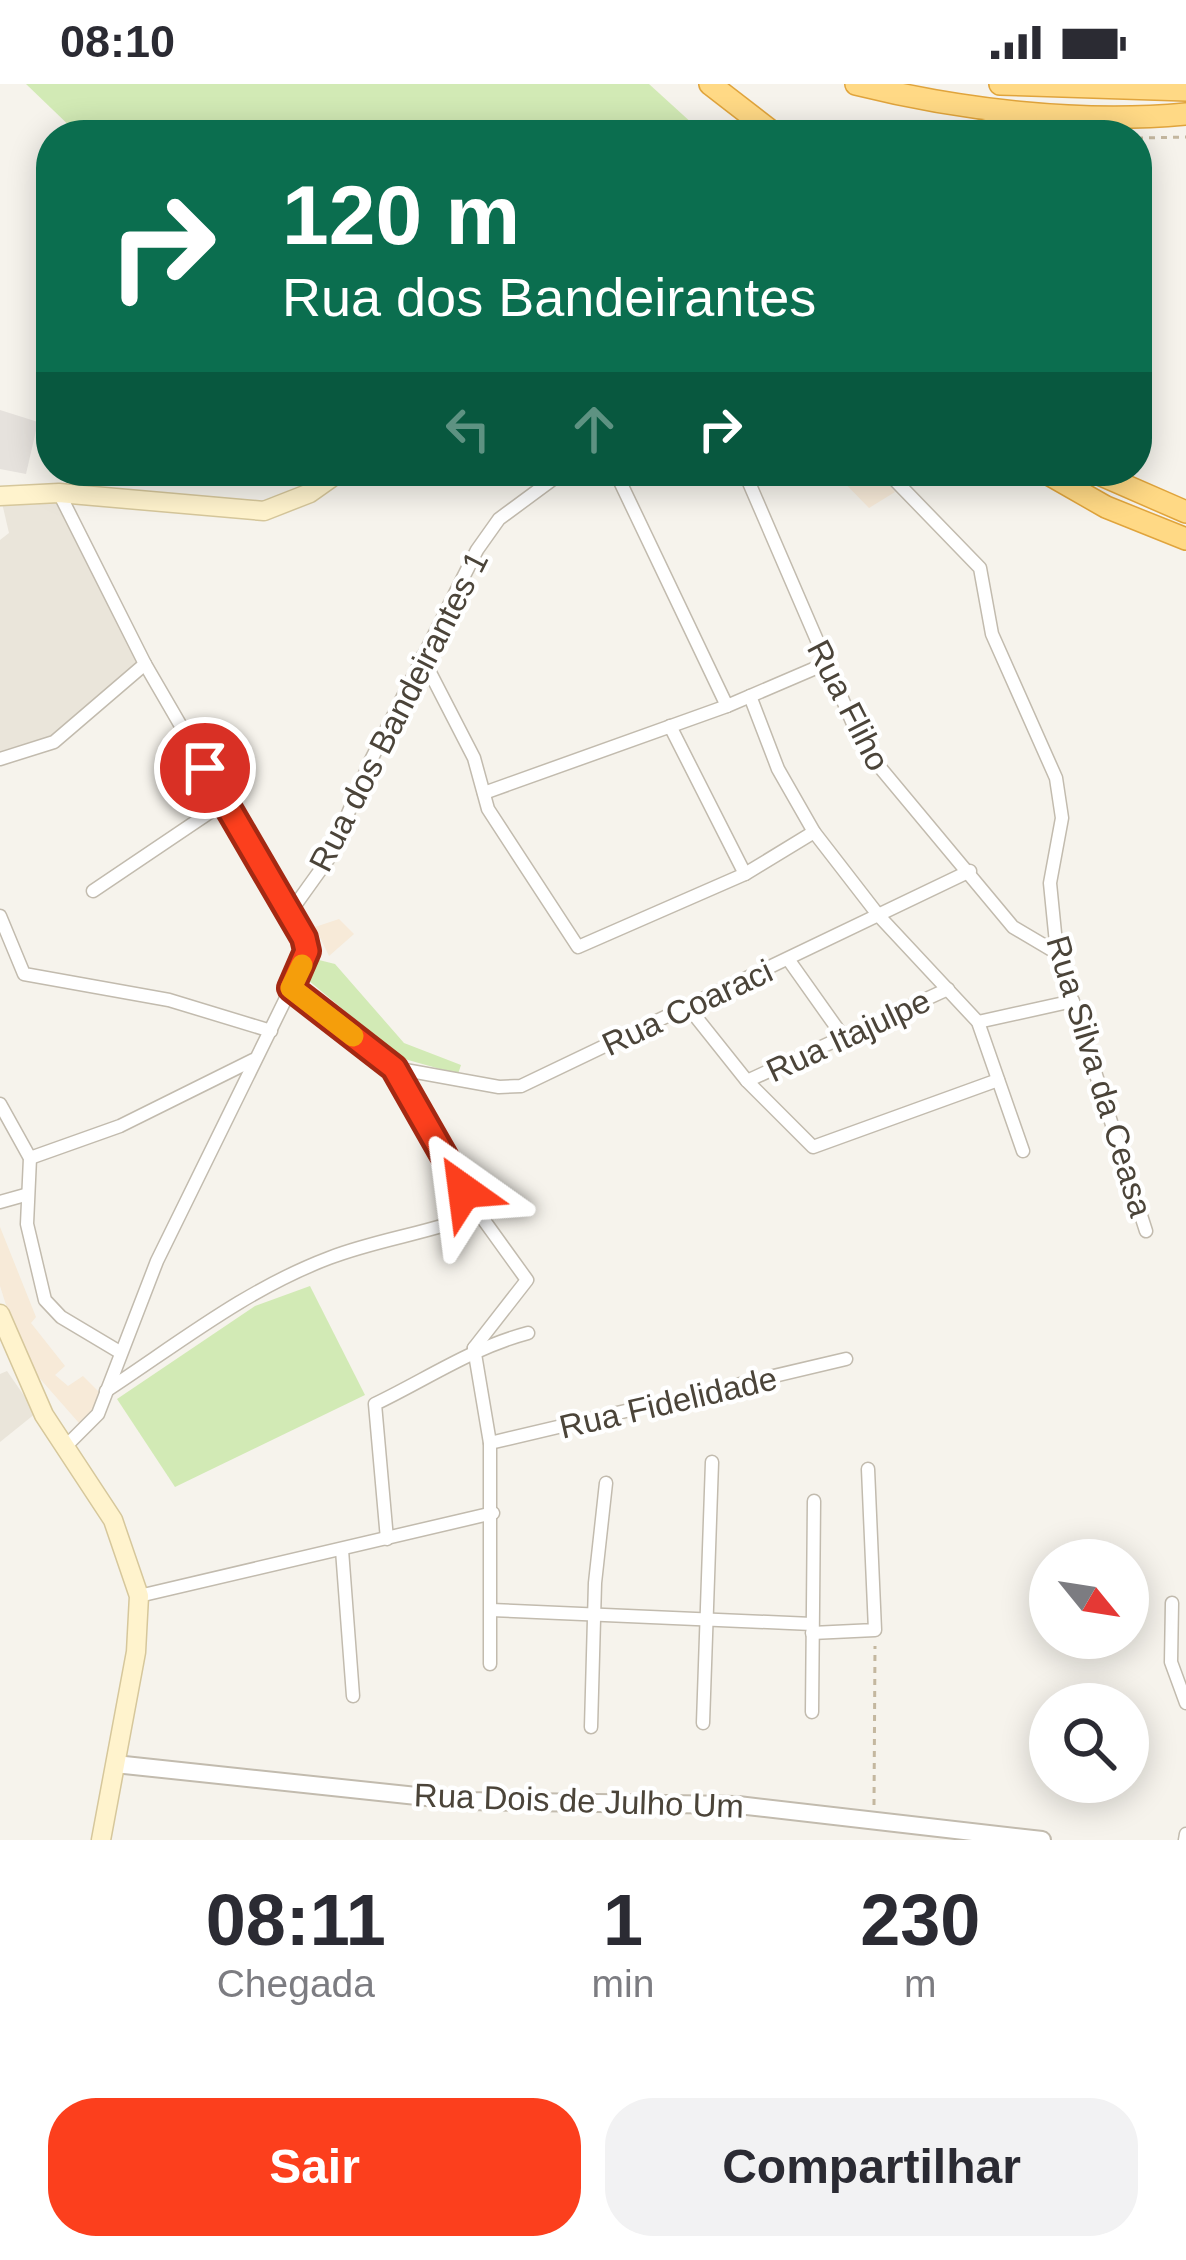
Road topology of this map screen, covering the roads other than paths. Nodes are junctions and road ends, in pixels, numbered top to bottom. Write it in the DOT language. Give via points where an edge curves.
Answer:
graph roads {
  1 [pos="710,84"];
  2 [pos="856,84"];
  3 [pos="1000,84"];
  4 [pos="1088,87"];
  5 [pos="1186,91"];
  6 [pos="1068,114"];
  7 [pos="1186,114"];
  8 [pos="757,120"];
  9 [pos="1018,120"];
  10 [pos="320,486"];
  11 [pos="544,486"];
  12 [pos="622,486"];
  13 [pos="750,486"];
  14 [pos="901,486"];
  15 [pos="1069,486"];
  16 [pos="1126,486"];
  17 [pos="59,493"];
  18 [pos="0,496"];
  19 [pos="1186,512"];
  20 [pos="1186,539"];
  21 [pos="422,657"];
  22 [pos="145,664"];
  23 [pos="825,664"];
  24 [pos="750,696"];
  25 [pos="727,706"];
  26 [pos="670,726"];
  27 [pos="0,759"];
  28 [pos="484,793"];
  29 [pos="225,802"];
  30 [pos="814,832"];
  31 [pos="970,872"];
  32 [pos="745,874"];
  33 [pos="93,892"];
  34 [pos="291,911"];
  35 [pos="0,916"];
  36 [pos="879,916"];
  37 [pos="1057,952"];
  38 [pos="788,959"];
  39 [pos="291,988"];
  40 [pos="948,988"];
  41 [pos="1073,1001"];
  42 [pos="688,1007"];
  43 [pos="978,1022"];
  44 [pos="271,1031"];
  45 [pos="844,1038"];
  46 [pos="256,1059"];
  47 [pos="394,1068"];
  48 [pos="998,1080"];
  49 [pos="747,1081"];
  50 [pos="0,1103"];
  51 [pos="1023,1151"];
  52 [pos="30,1158"];
  53 [pos="25,1196"];
  54 [pos="0,1202"];
  55 [pos="481,1213"];
  56 [pos="1146,1231"];
  57 [pos="0,1314"];
  58 [pos="528,1333"];
  59 [pos="474,1348"];
  60 [pos="118,1351"];
  61 [pos="8,1359"];
  62 [pos="846,1359"];
  63 [pos="105,1391"];
  64 [pos="490,1443"];
  65 [pos="66,1446"];
  66 [pos="712,1462"];
  67 [pos="868,1469"];
  68 [pos="606,1483"];
  69 [pos="814,1501"];
  70 [pos="493,1513"];
  71 [pos="387,1539"];
  72 [pos="342,1550"];
  73 [pos="139,1596"];
  74 [pos="1172,1603"];
  75 [pos="491,1610"];
  76 [pos="593,1614"];
  77 [pos="706,1621"];
  78 [pos="812,1628"];
  79 [pos="490,1664"];
  80 [pos="353,1696"];
  81 [pos="1186,1703"];
  82 [pos="812,1712"];
  83 [pos="703,1723"];
  84 [pos="591,1727"];
  85 [pos="116,1764"];
  86 [pos="100,1840"];
  87 [pos="1042,1840"];
  1 -- 8 [label="highway"];
  2 -- 6 [label="highway"];
  3 -- 4 [label="highway"];
  4 -- 5 [label="highway"];
  6 -- 7 [label="highway"];
  6 -- 9 [label="highway"];
  10 -- 17 [label="main road" via="264,511"];
  11 -- 21 [label="street, Rua dos Bandeirantes 1" via="499,519"];
  12 -- 25 [label="street"];
  13 -- 23 [label="street, Rua Fliho"];
  14 -- 37 [label="street, Rua Silva da Ceasa" via="980,568 992,634 1056,778 1062,818 1050,883"];
  15 -- 20 [label="highway"];
  16 -- 19 [label="highway"];
  17 -- 18 [label="main road"];
  17 -- 22 [label="street"];
  21 -- 28 [label="street"];
  21 -- 34 [label="street, Rua dos Bandeirantes 1" via="328,857"];
  22 -- 27 [label="street" via="54,742"];
  22 -- 29 [label="street"];
  23 -- 24 [label="street"];
  23 -- 31 [label="street, Rua Fliho" via="878,769"];
  24 -- 25 [label="street"];
  24 -- 30 [label="street"];
  25 -- 26 [label="street"];
  26 -- 28 [label="street"];
  26 -- 32 [label="street"];
  28 -- 32 [label="street" via="508,844 578,947"];
  29 -- 33 [label="street"];
  29 -- 34 [label="street"];
  30 -- 32 [label="street"];
  30 -- 36 [label="street"];
  31 -- 36 [label="street, Rua Coaraci"];
  31 -- 37 [label="street, Rua Fliho" via="1018,932"];
  34 -- 39 [label="street" via="307,951"];
  35 -- 44 [label="street" via="24,974 169,1000"];
  36 -- 38 [label="street, Rua Coaraci"];
  36 -- 40 [label="street"];
  37 -- 41 [label="street, Rua Silva da Ceasa"];
  38 -- 42 [label="street, Rua Coaraci"];
  38 -- 45 [label="street"];
  39 -- 44 [label="street"];
  39 -- 47 [label="street"];
  40 -- 43 [label="street"];
  40 -- 45 [label="street, Rua Itajulpe"];
  41 -- 43 [label="street"];
  41 -- 56 [label="street, Rua Silva da Ceasa"];
  42 -- 47 [label="street, Rua Coaraci" via="521,1086"];
  42 -- 49 [label="street"];
  43 -- 48 [label="street"];
  44 -- 46 [label="street"];
  45 -- 49 [label="street, Rua Itajulpe"];
  46 -- 52 [label="street" via="120,1126"];
  46 -- 60 [label="street"];
  47 -- 55 [label="street" via="447,1169"];
  48 -- 49 [label="street" via="825,1146 806,1143"];
  48 -- 51 [label="street"];
  50 -- 52 [label="street"];
  52 -- 53 [label="street"];
  53 -- 54 [label="street"];
  53 -- 60 [label="street" via="45,1300"];
  55 -- 59 [label="street" via="527,1287"];
  55 -- 63 [label="street" via="329,1258 261,1288"];
  57 -- 61 [label="main road"];
  58 -- 59 [label="street"];
  59 -- 64 [label="street"];
  59 -- 71 [label="street" via="373,1412"];
  60 -- 63 [label="street"];
  61 -- 65 [label="main road"];
  62 -- 64 [label="street, Rua Fidelidade"];
  63 -- 65 [label="street" via="92,1422"];
  64 -- 70 [label="street"];
  65 -- 73 [label="main road" via="113,1520"];
  66 -- 77 [label="street"];
  67 -- 78 [label="street" via="875,1630"];
  68 -- 76 [label="street"];
  69 -- 78 [label="street"];
  70 -- 71 [label="street"];
  70 -- 75 [label="street"];
  71 -- 72 [label="street"];
  72 -- 73 [label="street"];
  72 -- 80 [label="street"];
  73 -- 85 [label="main road"];
  74 -- 81 [label="street" via="1171,1662"];
  75 -- 76 [label="street"];
  75 -- 79 [label="street"];
  76 -- 77 [label="street"];
  76 -- 84 [label="street"];
  77 -- 78 [label="street"];
  77 -- 83 [label="street"];
  78 -- 82 [label="street"];
  85 -- 86 [label="main road"];
  85 -- 87 [label="street, Rua Dois de Julho Um" via="464,1801 692,1801"];
}
